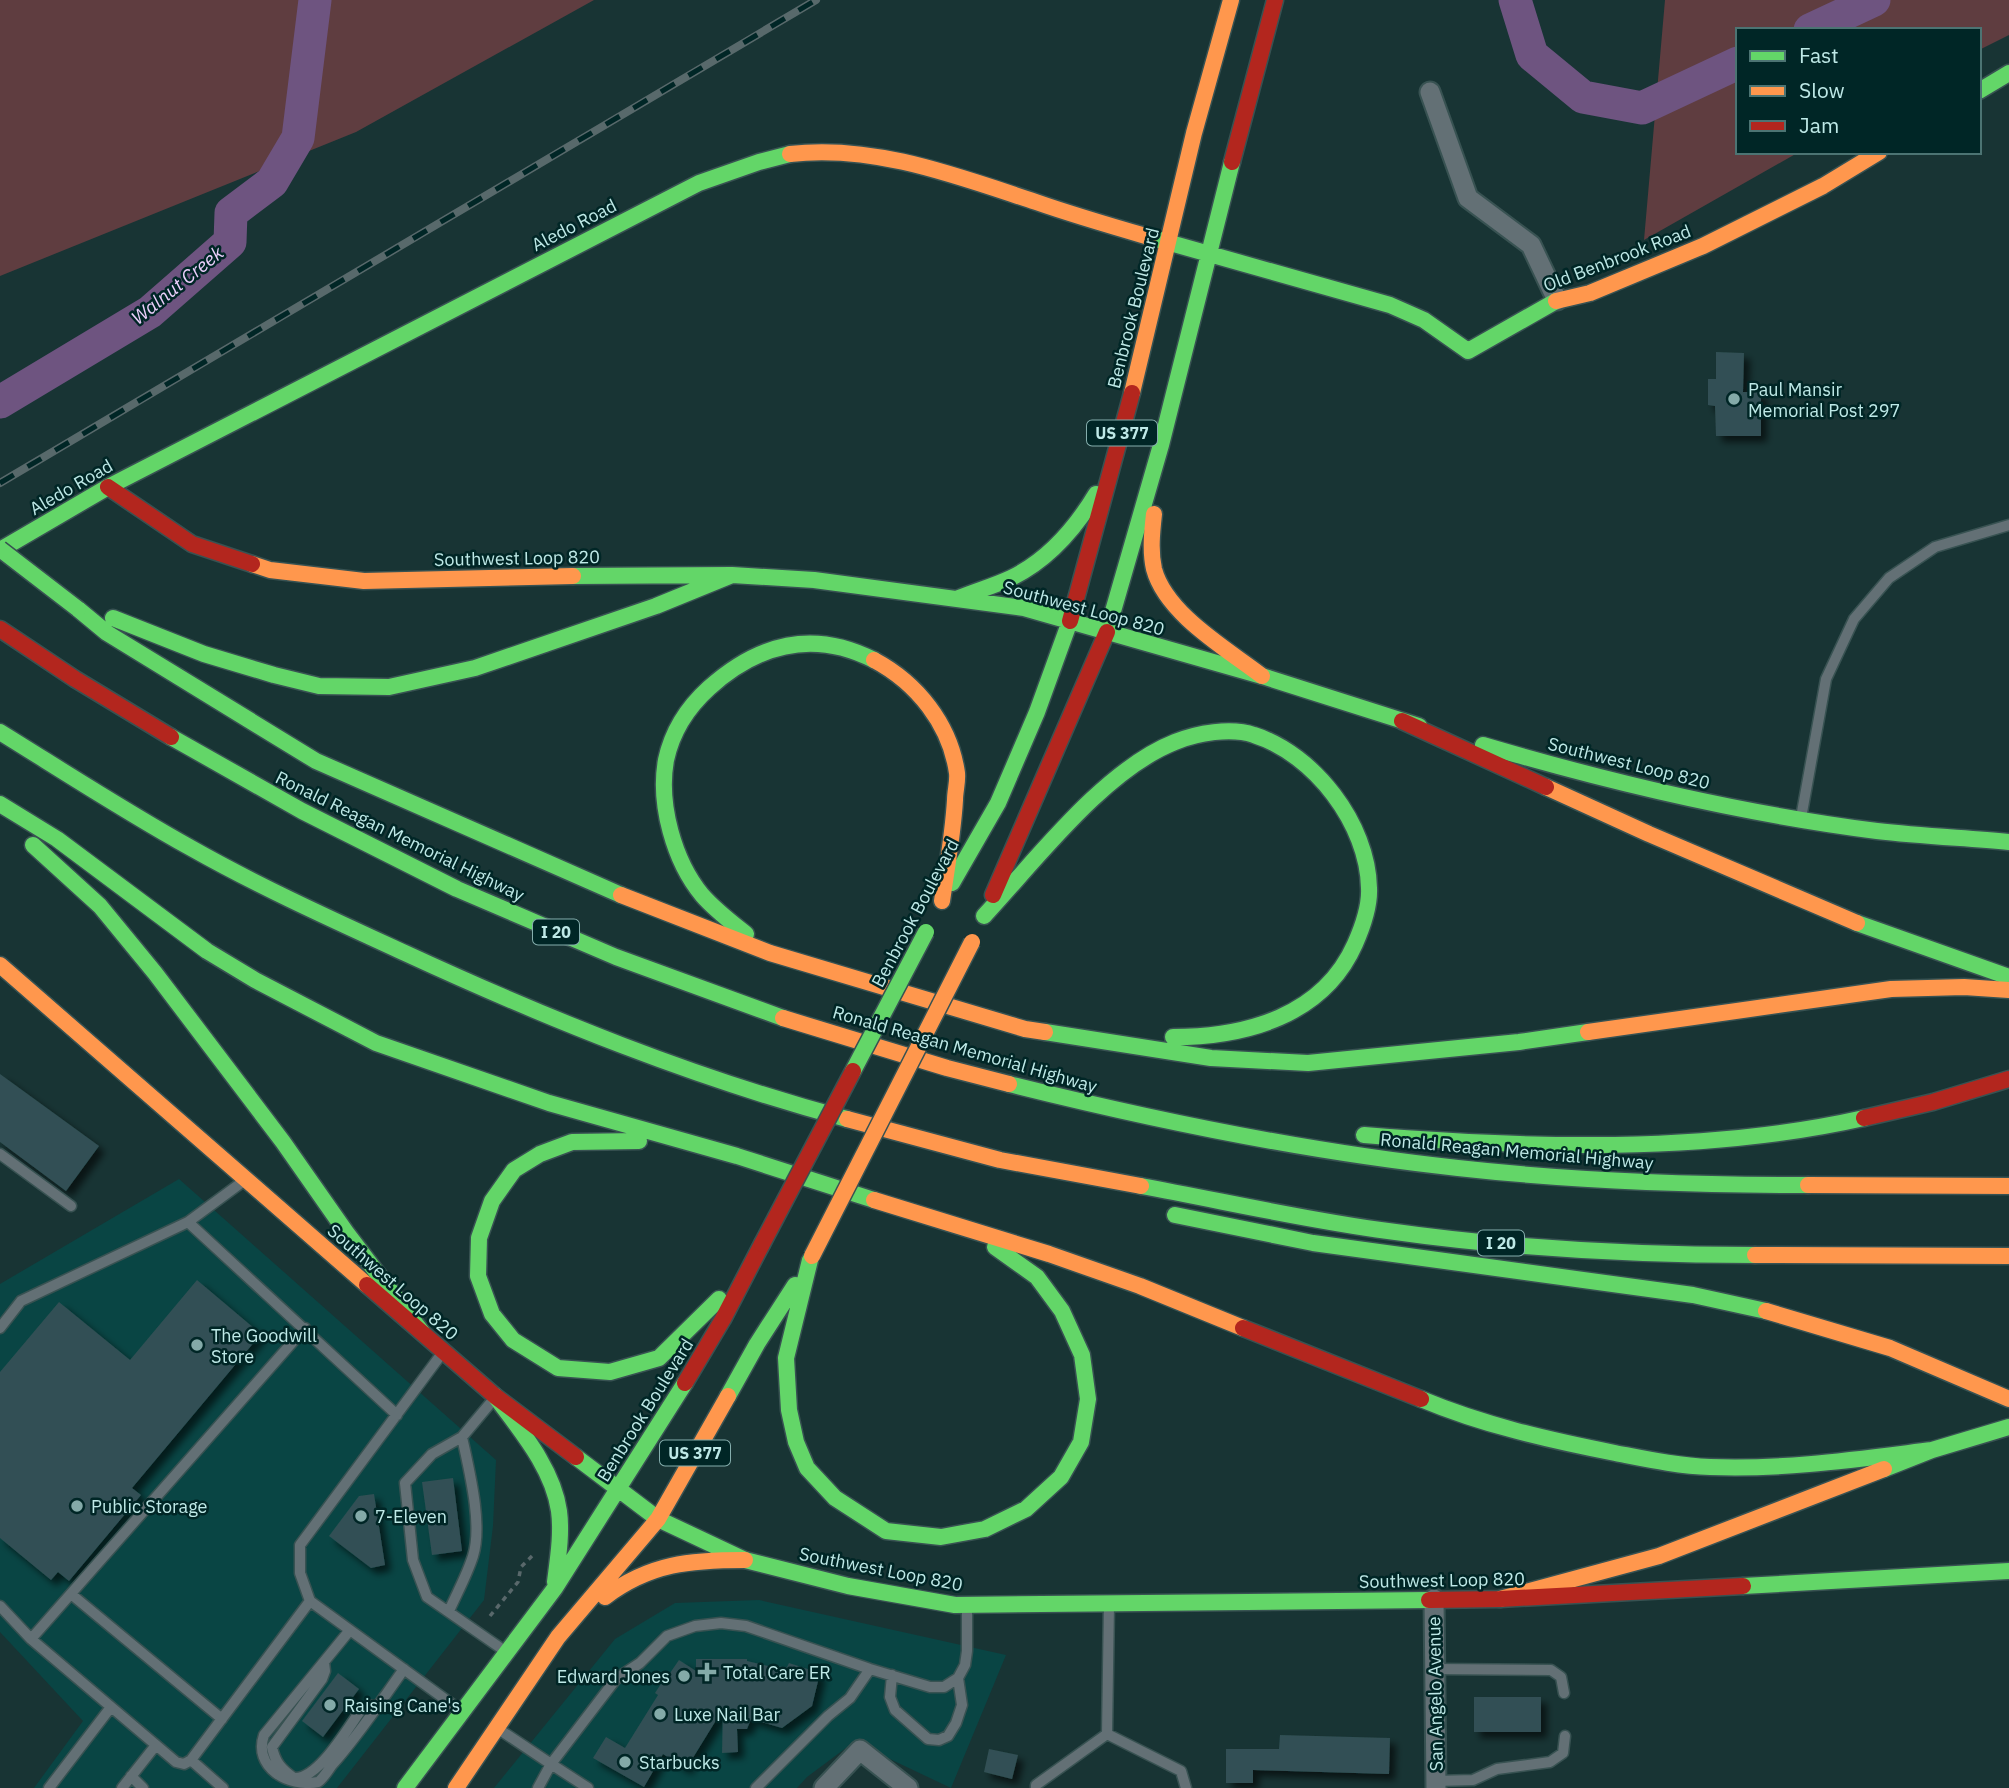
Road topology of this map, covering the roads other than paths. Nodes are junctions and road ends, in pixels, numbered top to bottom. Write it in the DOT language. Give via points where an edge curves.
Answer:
graph roads {
  1 [pos="1231,0"];
  2 [pos="1275,0"];
  3 [pos="2009,73"];
  4 [pos="1981,90"];
  5 [pos="1430,92"];
  6 [pos="1876,154"];
  7 [pos="1169,245"];
  8 [pos="1209,256"];
  9 [pos="1557,300"];
  10 [pos="1161,445"];
  11 [pos="1115,461"];
  12 [pos="108,487"];
  13 [pos="2009,525"];
  14 [pos="0,549"];
  15 [pos="732,575"];
  16 [pos="959,598"];
  17 [pos="78,608"];
  18 [pos="1070,621"];
  19 [pos="0,629"];
  20 [pos="1107,632"];
  21 [pos="1262,676"];
  22 [pos="1402,721"];
  23 [pos="0,732"];
  24 [pos="0,804"];
  25 [pos="0,814"];
  26 [pos="1801,818"];
  27 [pos="2009,842"];
  28 [pos="934,916"];
  29 [pos="984,916"];
  30 [pos="770,953"];
  31 [pos="0,965"];
  32 [pos="2009,977"];
  33 [pos="2009,990"];
  34 [pos="1059,1036"];
  35 [pos="2009,1079"];
  36 [pos="1176,1106"];
  37 [pos="1131,1114"];
  38 [pos="1353,1133"];
  39 [pos="674,1140"];
  40 [pos="0,1154"];
  41 [pos="1000,1160"];
  42 [pos="246,1180"];
  43 [pos="1025,1184"];
  44 [pos="2009,1186"];
  45 [pos="71,1206"];
  46 [pos="1156,1211"];
  47 [pos="188,1222"];
  48 [pos="973,1232"];
  49 [pos="2009,1256"];
  50 [pos="811,1258"];
  51 [pos="754,1261"];
  52 [pos="0,1328"];
  53 [pos="305,1328"];
  54 [pos="422,1332"];
  55 [pos="444,1351"];
  56 [pos="495,1396"];
  57 [pos="2009,1399"];
  58 [pos="397,1415"];
  59 [pos="2009,1427"];
  60 [pos="462,1437"];
  61 [pos="1932,1450"];
  62 [pos="618,1491"];
  63 [pos="657,1520"];
  64 [pos="744,1560"];
  65 [pos="2009,1571"];
  66 [pos="555,1588"];
  67 [pos="71,1594"];
  68 [pos="1433,1600"];
  69 [pos="1500,1600"];
  70 [pos="310,1601"];
  71 [pos="1109,1604"];
  72 [pos="0,1605"];
  73 [pos="967,1605"];
  74 [pos="449,1611"];
  75 [pos="350,1630"];
  76 [pos="558,1637"];
  77 [pos="31,1639"];
  78 [pos="506,1652"];
  79 [pos="404,1669"];
  80 [pos="870,1669"];
  81 [pos="1435,1670"];
  82 [pos="892,1675"];
  83 [pos="958,1678"];
  84 [pos="1564,1693"];
  85 [pos="111,1707"];
  86 [pos="463,1712"];
  87 [pos="222,1719"];
  88 [pos="496,1728"];
  89 [pos="1107,1734"];
  90 [pos="1565,1735"];
  91 [pos="156,1745"];
  92 [pos="191,1760"];
  93 [pos="551,1764"];
  94 [pos="131,1776"];
  95 [pos="1436,1785"];
  96 [pos="49,1788"];
  97 [pos="122,1788"];
  98 [pos="143,1788"];
  99 [pos="223,1788"];
  100 [pos="404,1788"];
  101 [pos="456,1788"];
  102 [pos="538,1788"];
  103 [pos="589,1788"];
  104 [pos="757,1788"];
  105 [pos="824,1788"];
  106 [pos="908,1788"];
  107 [pos="1036,1788"];
  108 [pos="1186,1788"];
  1 -- 7 [label="main road, Benbrook Boulevard / US 377"];
  2 -- 8 [label="main road, US 377"];
  3 -- 4 [label="main road"];
  5 -- 9 [label="street" via="1468,198 1531,245"];
  6 -- 9 [label="main road, Old Benbrook Road" via="1703,246 1590,293"];
  7 -- 8 [label="main road, Aledo Road"];
  7 -- 11 [label="main road, Benbrook Boulevard / US 377"];
  7 -- 12 [label="main road, Aledo Road" via="883,157 819,151 777,157 699,183"];
  8 -- 9 [label="main road, Old Benbrook Road" via="1390,305 1424,320 1468,351"];
  8 -- 10 [label="main road, US 377"];
  10 -- 20 [label="main road, US 377"];
  10 -- 21 [label="main road" via="1151,540 1159,580 1182,613"];
  11 -- 16 [label="main road" via="1080,522 1048,554 1020,573"];
  11 -- 18 [label="main road, Benbrook Boulevard / US 377"];
  12 -- 14 [label="main road, Aledo Road"];
  12 -- 15 [label="main road, Southwest Loop 820" via="192,544 270,570 364,581"];
  13 -- 26 [label="lane" via="1935,547 1889,578 1854,619 1826,679"];
  14 -- 17 [label="main road, bridge"];
  15 -- 16 [label="main road, Southwest Loop 820"];
  15 -- 17 [label="main road" via="475,668 389,687 318,686 274,675"];
  16 -- 18 [label="main road, Southwest Loop 820"];
  17 -- 30 [label="main road" via="107,633 316,761 628,898"];
  18 -- 20 [label="main road, Southwest Loop 820"];
  18 -- 28 [label="main road, Benbrook Boulevard / US 377" via="998,803"];
  19 -- 37 [label="main road, Ronald Reagan Memorial Highway / I 20" via="199,755 309,817 420,872 614,957 859,1041 982,1078"];
  20 -- 21 [label="main road, Southwest Loop 820"];
  20 -- 29 [label="main road, US 377"];
  21 -- 22 [label="main road, Southwest Loop 820"];
  22 -- 26 [label="main road, Southwest Loop 820" via="1638,787"];
  22 -- 32 [label="main road" via="1881,933"];
  23 -- 41 [label="main road, I 20" via="189,847 277,894 503,998 627,1049 801,1107"];
  24 -- 39 [label="main road" via="57,839 207,951 376,1042 549,1103"];
  25 -- 54 [label="main road" via="100,906 155,973"];
  26 -- 27 [label="main road, Southwest Loop 820" via="1877,831"];
  28 -- 30 [label="main road" via="954,818 957,772 945,734 925,699 899,674 866,654 825,643 786,645 750,656 716,680 688,709 669,745 664,789 668,822 694,885 716,911"];
  28 -- 51 [label="main road, Benbrook Boulevard / US 377, bridge"];
  29 -- 34 [label="main road" via="1104,791 1139,762 1175,741 1221,733 1252,734 1283,748 1320,778 1340,803 1359,840 1369,879 1366,918 1355,951 1316,998 1252,1030 1196,1038 1101,1031"];
  29 -- 50 [label="main road, US 377, bridge"];
  30 -- 34 [label="main road"];
  31 -- 42 [label="main road, Southwest Loop 820"];
  33 -- 34 [label="main road" via="1964,986 1891,989 1520,1042 1308,1063 1211,1058"];
  35 -- 38 [label="main road" via="1893,1114 1771,1134 1674,1142 1530,1144"];
  36 -- 37 [label="main road"];
  37 -- 44 [label="main road, Ronald Reagan Memorial Highway / I 20" via="1329,1152 1577,1179"];
  39 -- 48 [label="main road"];
  39 -- 51 [label="main road" via="572,1142 514,1170 492,1201 479,1238 478,1276 492,1314 513,1340 558,1368 610,1372 659,1359"];
  40 -- 45 [label="lane"];
  41 -- 43 [label="main road"];
  41 -- 49 [label="main road, I 20" via="1386,1231 1480,1242 1693,1255"];
  42 -- 47 [label="lane"];
  42 -- 54 [label="main road, Southwest Loop 820"];
  46 -- 57 [label="main road" via="1313,1243 1747,1306 1892,1349"];
  47 -- 52 [label="lane" via="21,1301"];
  47 -- 53 [label="lane"];
  48 -- 50 [label="main road" via="1037,1277 1062,1311 1082,1355 1088,1399 1081,1441 1060,1477 1026,1509 985,1530 963,1534 941,1537 886,1531 835,1498 807,1468 789,1410 786,1359"];
  48 -- 61 [label="main road" via="1140,1286 1462,1416 1562,1443 1709,1467 1828,1463"];
  50 -- 63 [label="main road, US 377"];
  51 -- 62 [label="main road, Benbrook Boulevard / US 377"];
  53 -- 58 [label="lane"];
  53 -- 67 [label="lane"];
  54 -- 55 [label="main road, Southwest Loop 820"];
  55 -- 56 [label="main road, Southwest Loop 820"];
  55 -- 58 [label="lane"];
  56 -- 60 [label="lane"];
  56 -- 62 [label="main road, Southwest Loop 820"];
  56 -- 66 [label="main road" via="535,1452 557,1497 561,1527"];
  58 -- 70 [label="lane" via="300,1545 300,1573"];
  59 -- 61 [label="main road"];
  60 -- 74 [label="lane" via="475,1519 474,1554"];
  60 -- 74 [label="lane" via="432,1454 405,1483 413,1560 427,1597"];
  61 -- 69 [label="main road" via="1659,1556"];
  62 -- 63 [label="main road, Southwest Loop 820"];
  62 -- 66 [label="main road, Benbrook Boulevard / US 377"];
  63 -- 64 [label="main road, Southwest Loop 820"];
  63 -- 76 [label="main road, US 377"];
  64 -- 73 [label="main road, Southwest Loop 820" via="848,1586"];
  64 -- 76 [label="main road" via="692,1560 623,1582"];
  65 -- 69 [label="main road, Southwest Loop 820"];
  66 -- 78 [label="main road, Benbrook Boulevard / US 377"];
  67 -- 77 [label="lane"];
  67 -- 87 [label="lane"];
  68 -- 69 [label="main road, Southwest Loop 820"];
  68 -- 71 [label="main road, Southwest Loop 820"];
  68 -- 81 [label="street, San Angelo Avenue"];
  70 -- 75 [label="lane"];
  70 -- 87 [label="lane"];
  71 -- 73 [label="main road, Southwest Loop 820"];
  71 -- 89 [label="lane"];
  72 -- 77 [label="lane"];
  73 -- 83 [label="lane" via="967,1651"];
  74 -- 78 [label="lane"];
  75 -- 79 [label="lane"];
  75 -- 79 [label="lane" via="264,1735 262,1760 271,1774 287,1785 318,1782"];
  76 -- 88 [label="main road, US 377"];
  77 -- 85 [label="lane"];
  78 -- 86 [label="main road, Benbrook Boulevard / US 377"];
  79 -- 86 [label="lane"];
  80 -- 82 [label="lane"];
  80 -- 93 [label="lane" via="746,1626 695,1626 667,1636 616,1679"];
  80 -- 104 [label="lane" via="850,1698"];
  81 -- 84 [label="lane" via="1551,1670 1561,1677"];
  81 -- 95 [label="street, San Angelo Avenue"];
  82 -- 83 [label="lane" via="930,1686 944,1686"];
  82 -- 83 [label="lane" via="890,1697 895,1710 928,1740 948,1735 956,1723 962,1705"];
  85 -- 91 [label="lane"];
  85 -- 96 [label="lane"];
  86 -- 100 [label="main road, Benbrook Boulevard / US 377"];
  87 -- 92 [label="lane"];
  88 -- 93 [label="lane"];
  88 -- 101 [label="main road, US 377"];
  89 -- 107 [label="lane"];
  89 -- 108 [label="lane" via="1181,1770"];
  90 -- 95 [label="lane" via="1563,1753 1550,1762 1497,1769 1473,1780"];
  91 -- 92 [label="lane" via="176,1762"];
  91 -- 94 [label="lane"];
  92 -- 99 [label="lane"];
  93 -- 102 [label="lane"];
  93 -- 103 [label="lane"];
  94 -- 97 [label="lane"];
  94 -- 98 [label="lane"];
  105 -- 106 [label="street" via="860,1750"];
}
